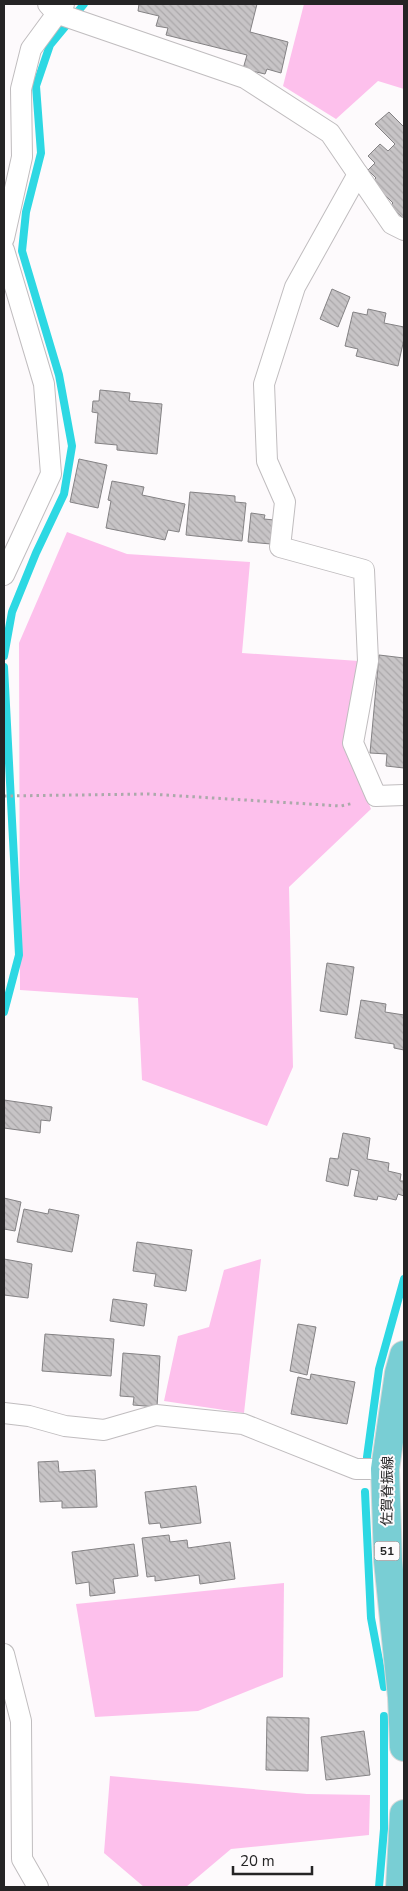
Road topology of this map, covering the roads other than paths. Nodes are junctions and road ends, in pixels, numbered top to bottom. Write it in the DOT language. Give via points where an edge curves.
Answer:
graph roads {
  1 [pos="56,7"];
  2 [pos="358,174"];
  3 [pos="404,230"];
  4 [pos="4,238"];
  5 [pos="4,250"];
  6 [pos="4,575"];
  7 [pos="404,795"];
  8 [pos="404,1355"];
  9 [pos="4,1413"];
  10 [pos="385,1469"];
  11 [pos="4,1654"];
  12 [pos="404,1747"];
  13 [pos="404,1814"];
  14 [pos="38,1887"];
  15 [pos="400,1887"];
  1 -- 2 [label="street" via="83,22 246,78 330,133"];
  1 -- 4 [label="street" via="31,49 21,89 22,156"];
  2 -- 3 [label="street" via="392,224"];
  2 -- 7 [label="street" via="295,287 264,384 267,461 285,502 280,547 364,570 368,660 353,743 376,796"];
  5 -- 6 [label="street" via="44,384 51,474"];
  8 -- 10 [label="main road, 佐賀脊振線 / 51"];
  9 -- 10 [label="street" via="65,1426 104,1430 156,1415 243,1424 356,1469"];
  10 -- 12 [label="main road, 佐賀脊振線 / 51" via="388,1561"];
  11 -- 14 [label="street" via="21,1721 22,1859"];
  13 -- 15 [label="main road"];
}
